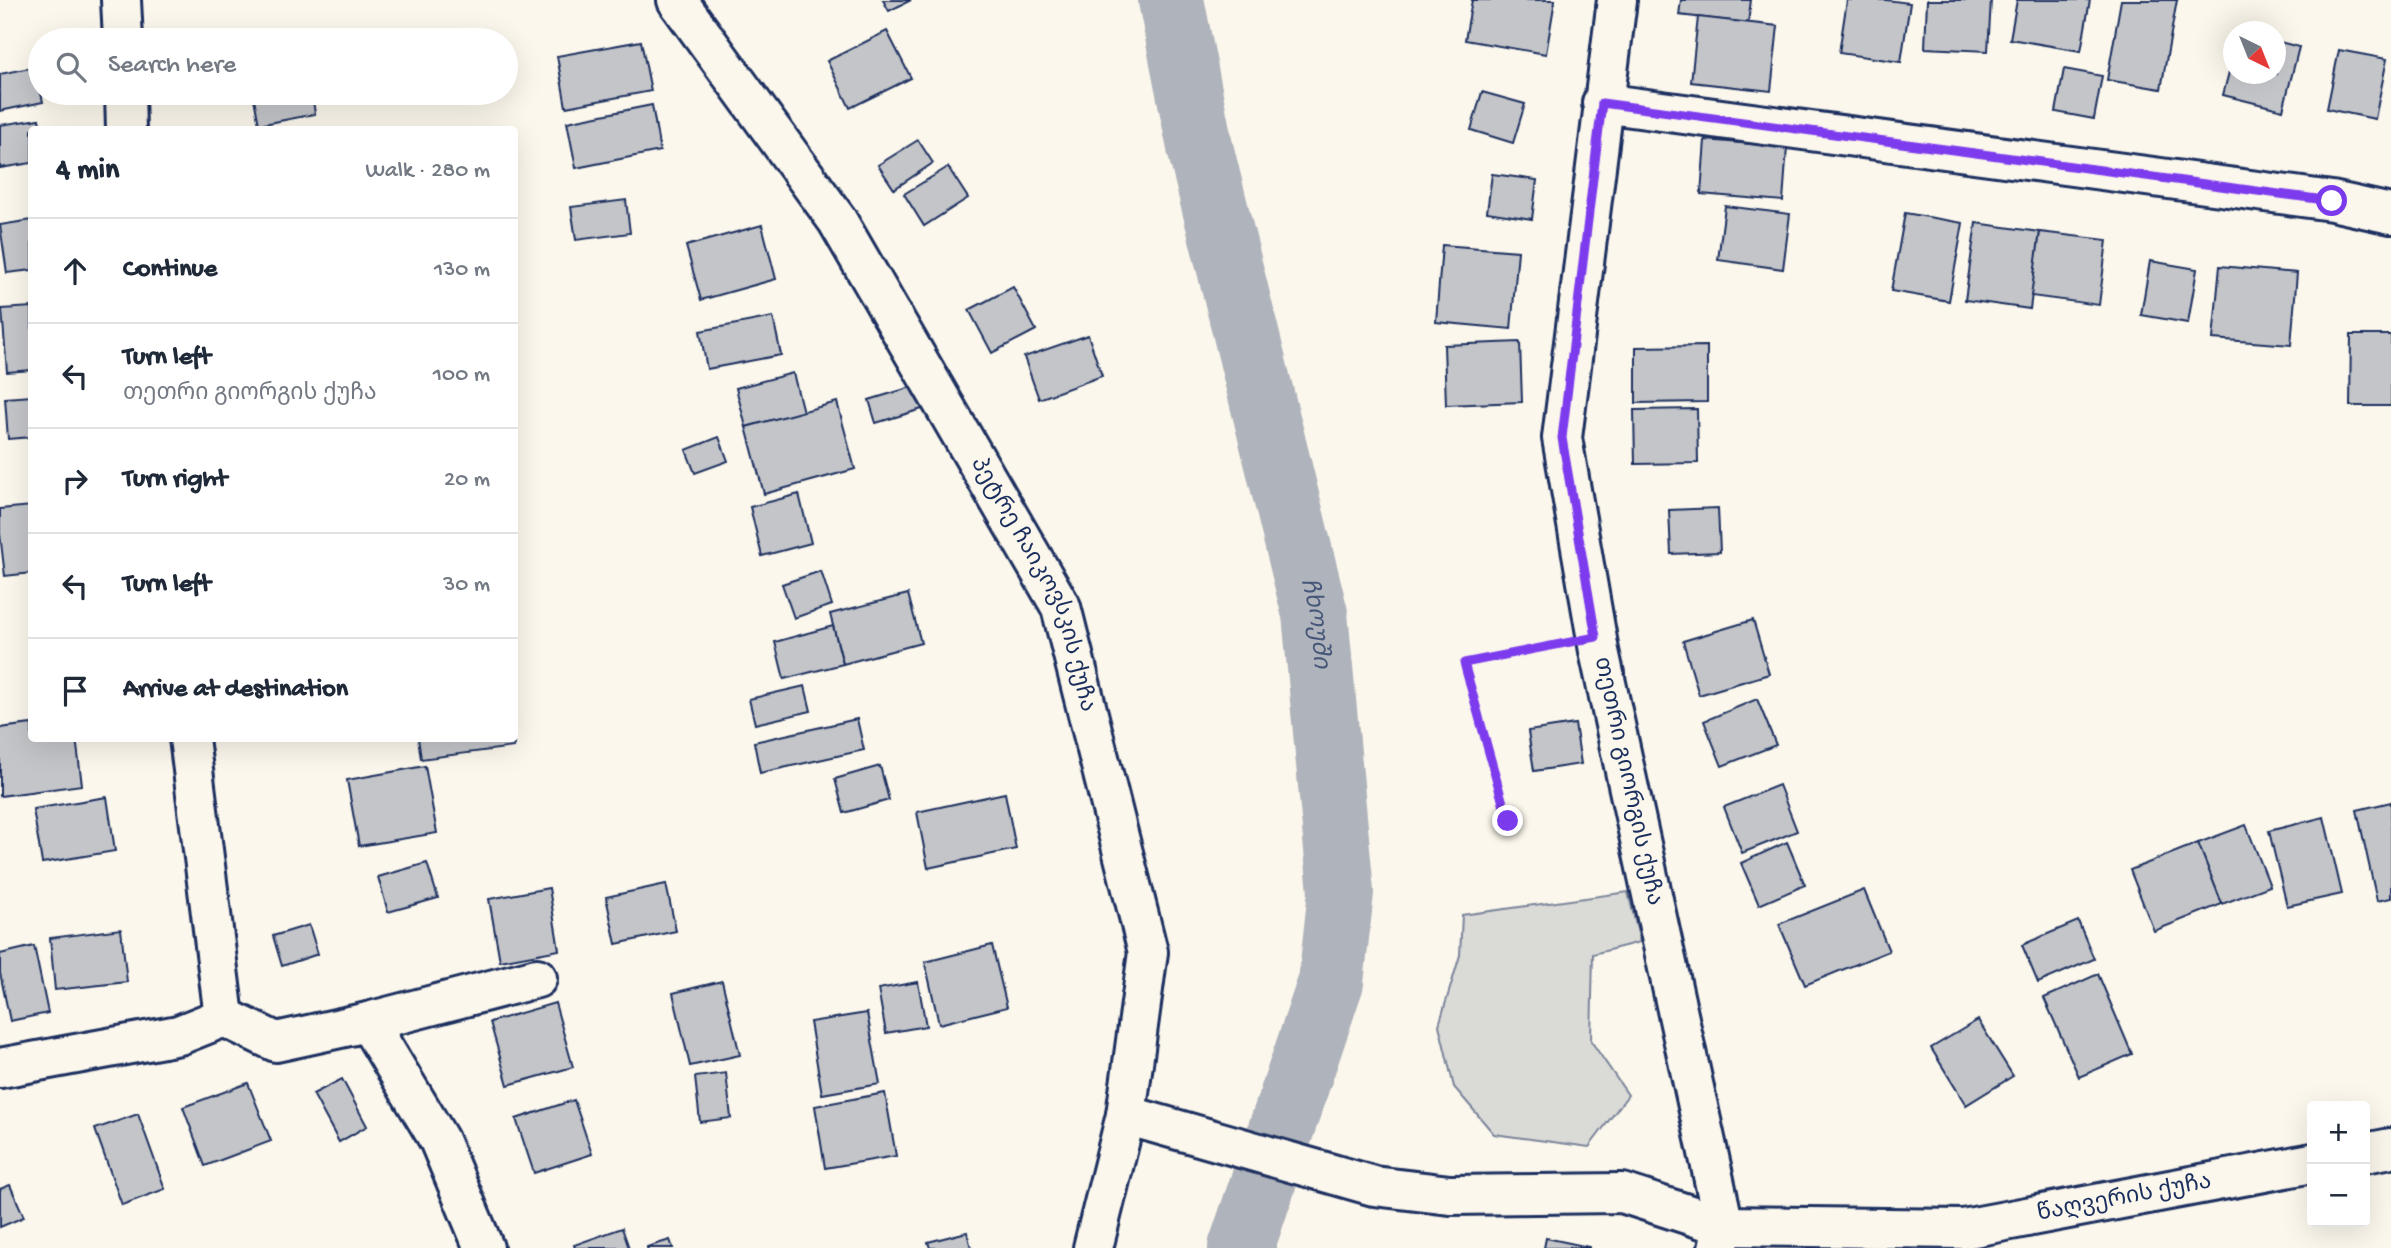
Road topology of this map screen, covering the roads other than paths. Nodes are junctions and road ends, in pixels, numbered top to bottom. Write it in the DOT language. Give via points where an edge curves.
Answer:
graph roads {
  1 [pos="121,0"];
  2 [pos="677,0"];
  3 [pos="1616,0"];
  4 [pos="122,28"];
  5 [pos="1602,103"];
  6 [pos="125,105"];
  7 [pos="126,126"];
  8 [pos="2391,214"];
  9 [pos="190,742"];
  10 [pos="537,978"];
  11 [pos="224,1017"];
  12 [pos="368,1021"];
  13 [pos="0,1068"];
  14 [pos="1126,1115"];
  15 [pos="2391,1148"];
  16 [pos="2370,1152"];
  17 [pos="2307,1164"];
  18 [pos="1721,1237"];
  19 [pos="484,1248"];
  20 [pos="1093,1248"];
  1 -- 4 [label="street"];
  2 -- 14 [label="street, პეტრე ჩაიკოვსკის ქუჩა" via="837,220 1061,607 1148,952"];
  3 -- 5 [label="street, თეთრი გიორგის ქუჩა"];
  5 -- 8 [label="street" via="2332,201"];
  5 -- 18 [label="street, თეთრი გიორგის ქუჩა" via="1562,438 1596,637"];
  6 -- 7 [label="street"];
  9 -- 11 [label="street"];
  10 -- 12 [label="street"];
  11 -- 12 [label="street" via="276,1042"];
  11 -- 13 [label="street" via="179,1035"];
  12 -- 19 [label="street" via="439,1140"];
  14 -- 18 [label="street, წაღვერის ქუჩა" via="1374,1186 1450,1195 1622,1193"];
  14 -- 20 [label="street, პეტრე ჩაიკოვსკის ქუჩა"];
  15 -- 16 [label="street"];
  17 -- 18 [label="street, წაღვერის ქუჩა" via="1964,1229"];
}
